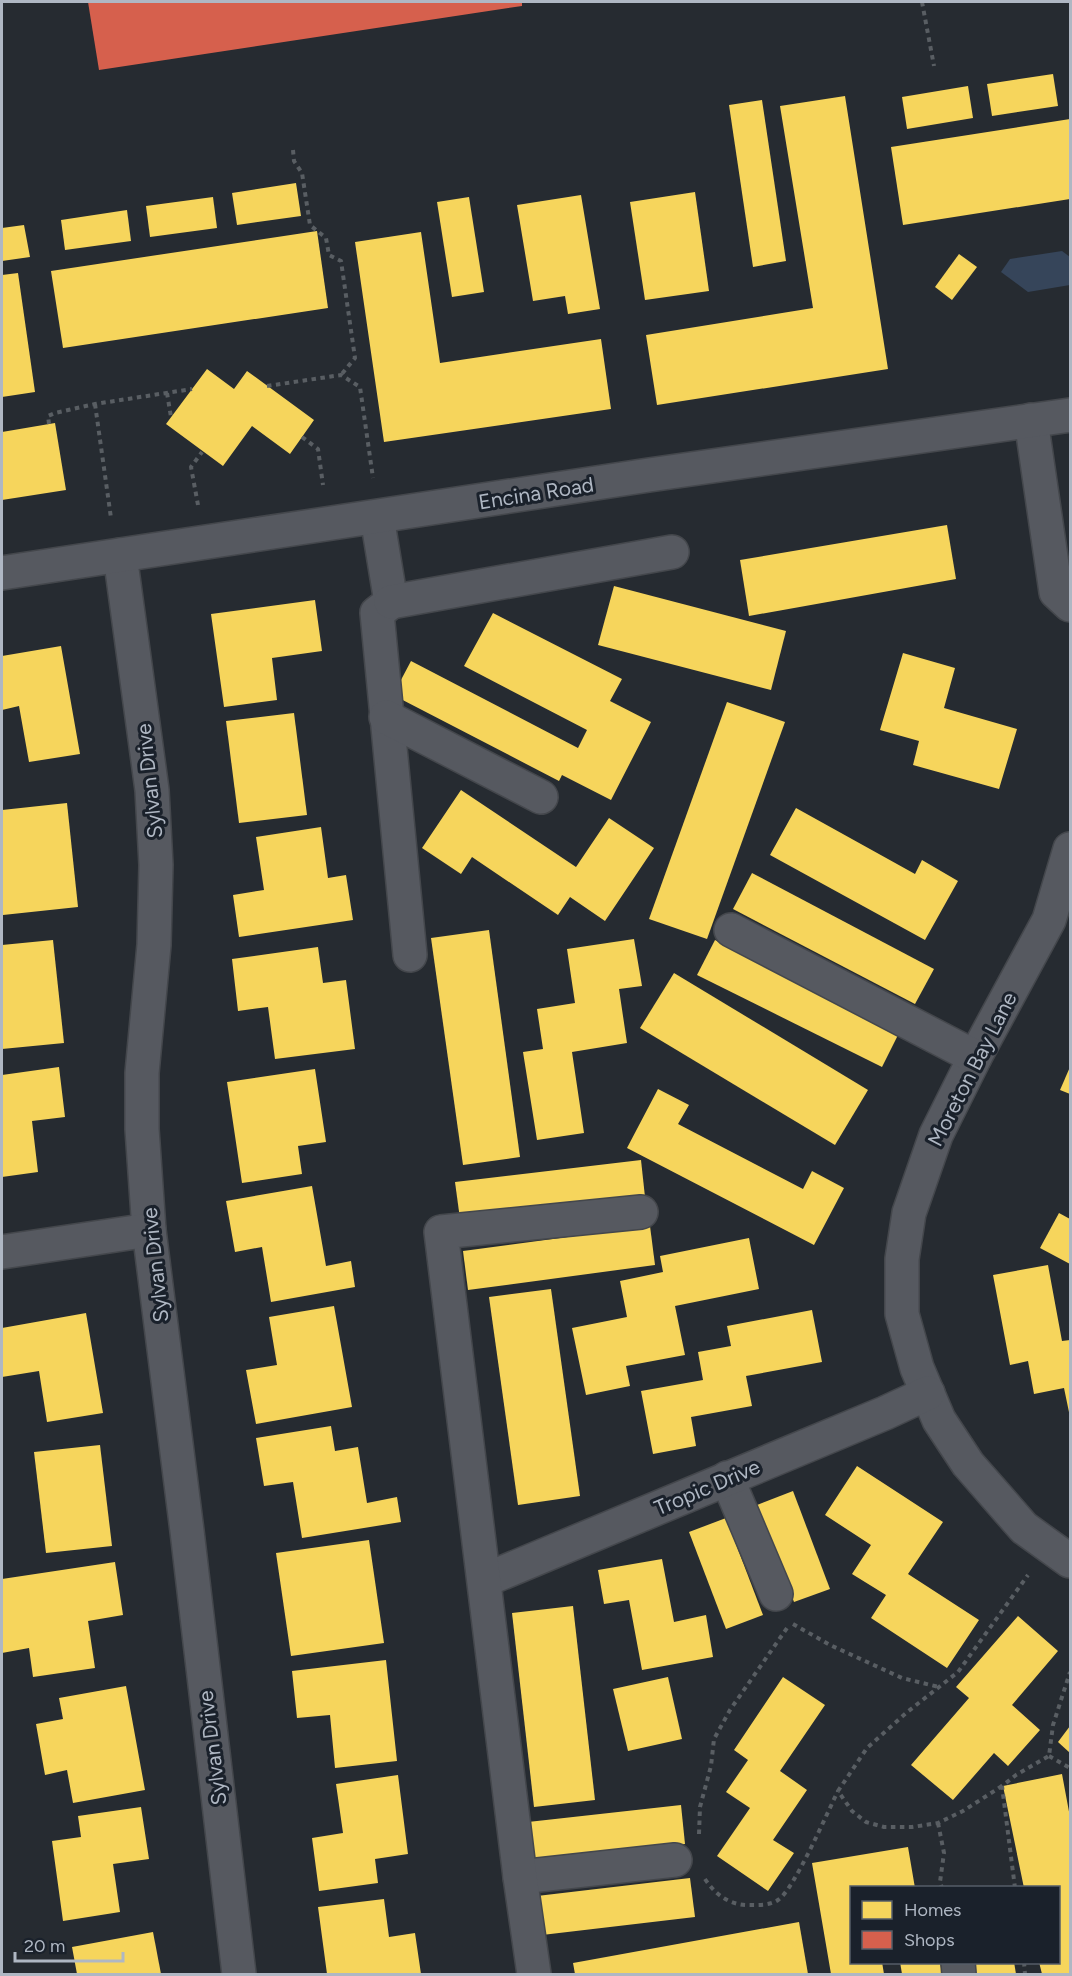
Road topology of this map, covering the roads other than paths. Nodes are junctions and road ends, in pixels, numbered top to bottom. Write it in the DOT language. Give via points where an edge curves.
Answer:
graph roads {
  1 [pos="1071,415"];
  2 [pos="1031,420"];
  3 [pos="377,517"];
  4 [pos="672,552"];
  5 [pos="120,555"];
  6 [pos="2,573"];
  7 [pos="391,602"];
  8 [pos="1071,605"];
  9 [pos="386,717"];
  10 [pos="542,797"];
  11 [pos="1071,849"];
  12 [pos="731,930"];
  13 [pos="410,955"];
  14 [pos="975,1057"];
  15 [pos="641,1212"];
  16 [pos="149,1230"];
  17 [pos="2,1252"];
  18 [pos="928,1393"];
  19 [pos="727,1478"];
  20 [pos="1060,1554"];
  21 [pos="485,1580"];
  22 [pos="776,1594"];
  23 [pos="686,1859"];
  24 [pos="520,1877"];
  25 [pos="239,1974"];
  26 [pos="534,1974"];
  1 -- 2 [label="street, Encina Road"];
  2 -- 3 [label="street, Encina Road"];
  2 -- 8 [label="street" via="1056,592"];
  3 -- 5 [label="street, Encina Road"];
  3 -- 7 [label="street"];
  4 -- 7 [label="street"];
  5 -- 6 [label="street, Encina Road"];
  5 -- 16 [label="street, Sylvan Drive" via="152,790 156,865 154,945 142,1072"];
  7 -- 9 [label="street" via="377,614"];
  9 -- 10 [label="street"];
  9 -- 13 [label="street"];
  11 -- 14 [label="street, Moreton Bay Lane" via="1050,920"];
  12 -- 14 [label="street"];
  14 -- 18 [label="street, Moreton Bay Lane" via="936,1135 909,1213 902,1259 902,1314"];
  15 -- 21 [label="street" via="441,1232"];
  16 -- 17 [label="street"];
  16 -- 25 [label="street, Sylvan Drive"];
  18 -- 19 [label="street, Tropic Drive"];
  18 -- 20 [label="street, Moreton Bay Lane" via="939,1420 968,1464 1024,1528"];
  19 -- 21 [label="street, Tropic Drive"];
  19 -- 22 [label="street"];
  21 -- 24 [label="street"];
  23 -- 24 [label="street"];
  24 -- 26 [label="street"];
}
